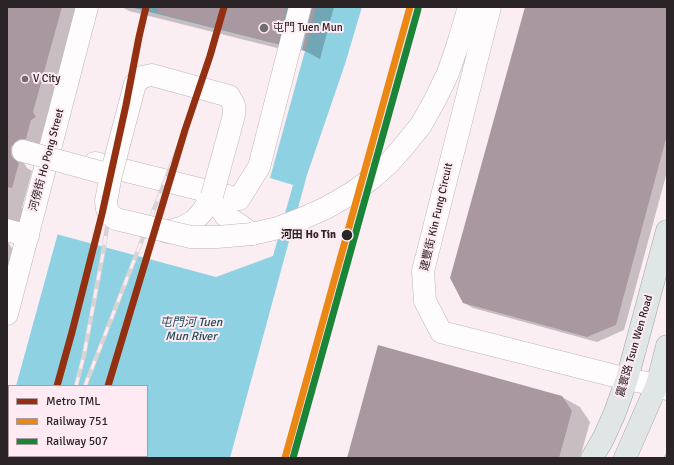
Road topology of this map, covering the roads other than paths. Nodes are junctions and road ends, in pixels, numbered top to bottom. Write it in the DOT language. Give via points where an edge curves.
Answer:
graph roads {
  1 [pos="87,7"];
  2 [pos="300,7"];
  3 [pos="469,7"];
  4 [pos="490,7"];
  5 [pos="23,151"];
  6 [pos="50,151"];
  7 [pos="112,175"];
  8 [pos="212,196"];
  9 [pos="667,230"];
  10 [pos="167,232"];
  11 [pos="17,233"];
  12 [pos="252,234"];
  13 [pos="7,314"];
  14 [pos="667,346"];
  15 [pos="627,379"];
  16 [pos="662,387"];
  17 [pos="592,458"];
  18 [pos="625,458"];
  1 -- 6 [label="street, 河傍街 Ho Pong Street"];
  2 -- 6 [label="street, bridge" via="259,167 239,199"];
  3 -- 12 [label="street" via="448,73 435,100 421,125 394,157 371,179 326,208 278,228"];
  4 -- 15 [label="street, 建豐街 Kin Fung Circuit" via="423,271 425,301 441,332"];
  5 -- 7 [label="street, bridge"];
  6 -- 11 [label="street, 河傍街 Ho Pong Street"];
  7 -- 8 [label="street, bridge" via="136,84 142,77 152,75 228,96 234,105 234,114"];
  7 -- 10 [label="street, bridge" via="106,201 110,215 116,219"];
  8 -- 10 [label="street" via="194,221"];
  8 -- 12 [label="street" via="225,215"];
  9 -- 15 [label="main road, 震寰路 Tsun Wen Road"];
  10 -- 12 [label="street, bridge" via="191,237"];
  11 -- 13 [label="street, 河傍街 Ho Pong Street"];
  14 -- 16 [label="main road"];
  15 -- 16 [label="street, 建豐街 Kin Fung Circuit"];
  15 -- 17 [label="main road, 震寰路 Tsun Wen Road" via="614,415"];
  16 -- 18 [label="main road"];
}
